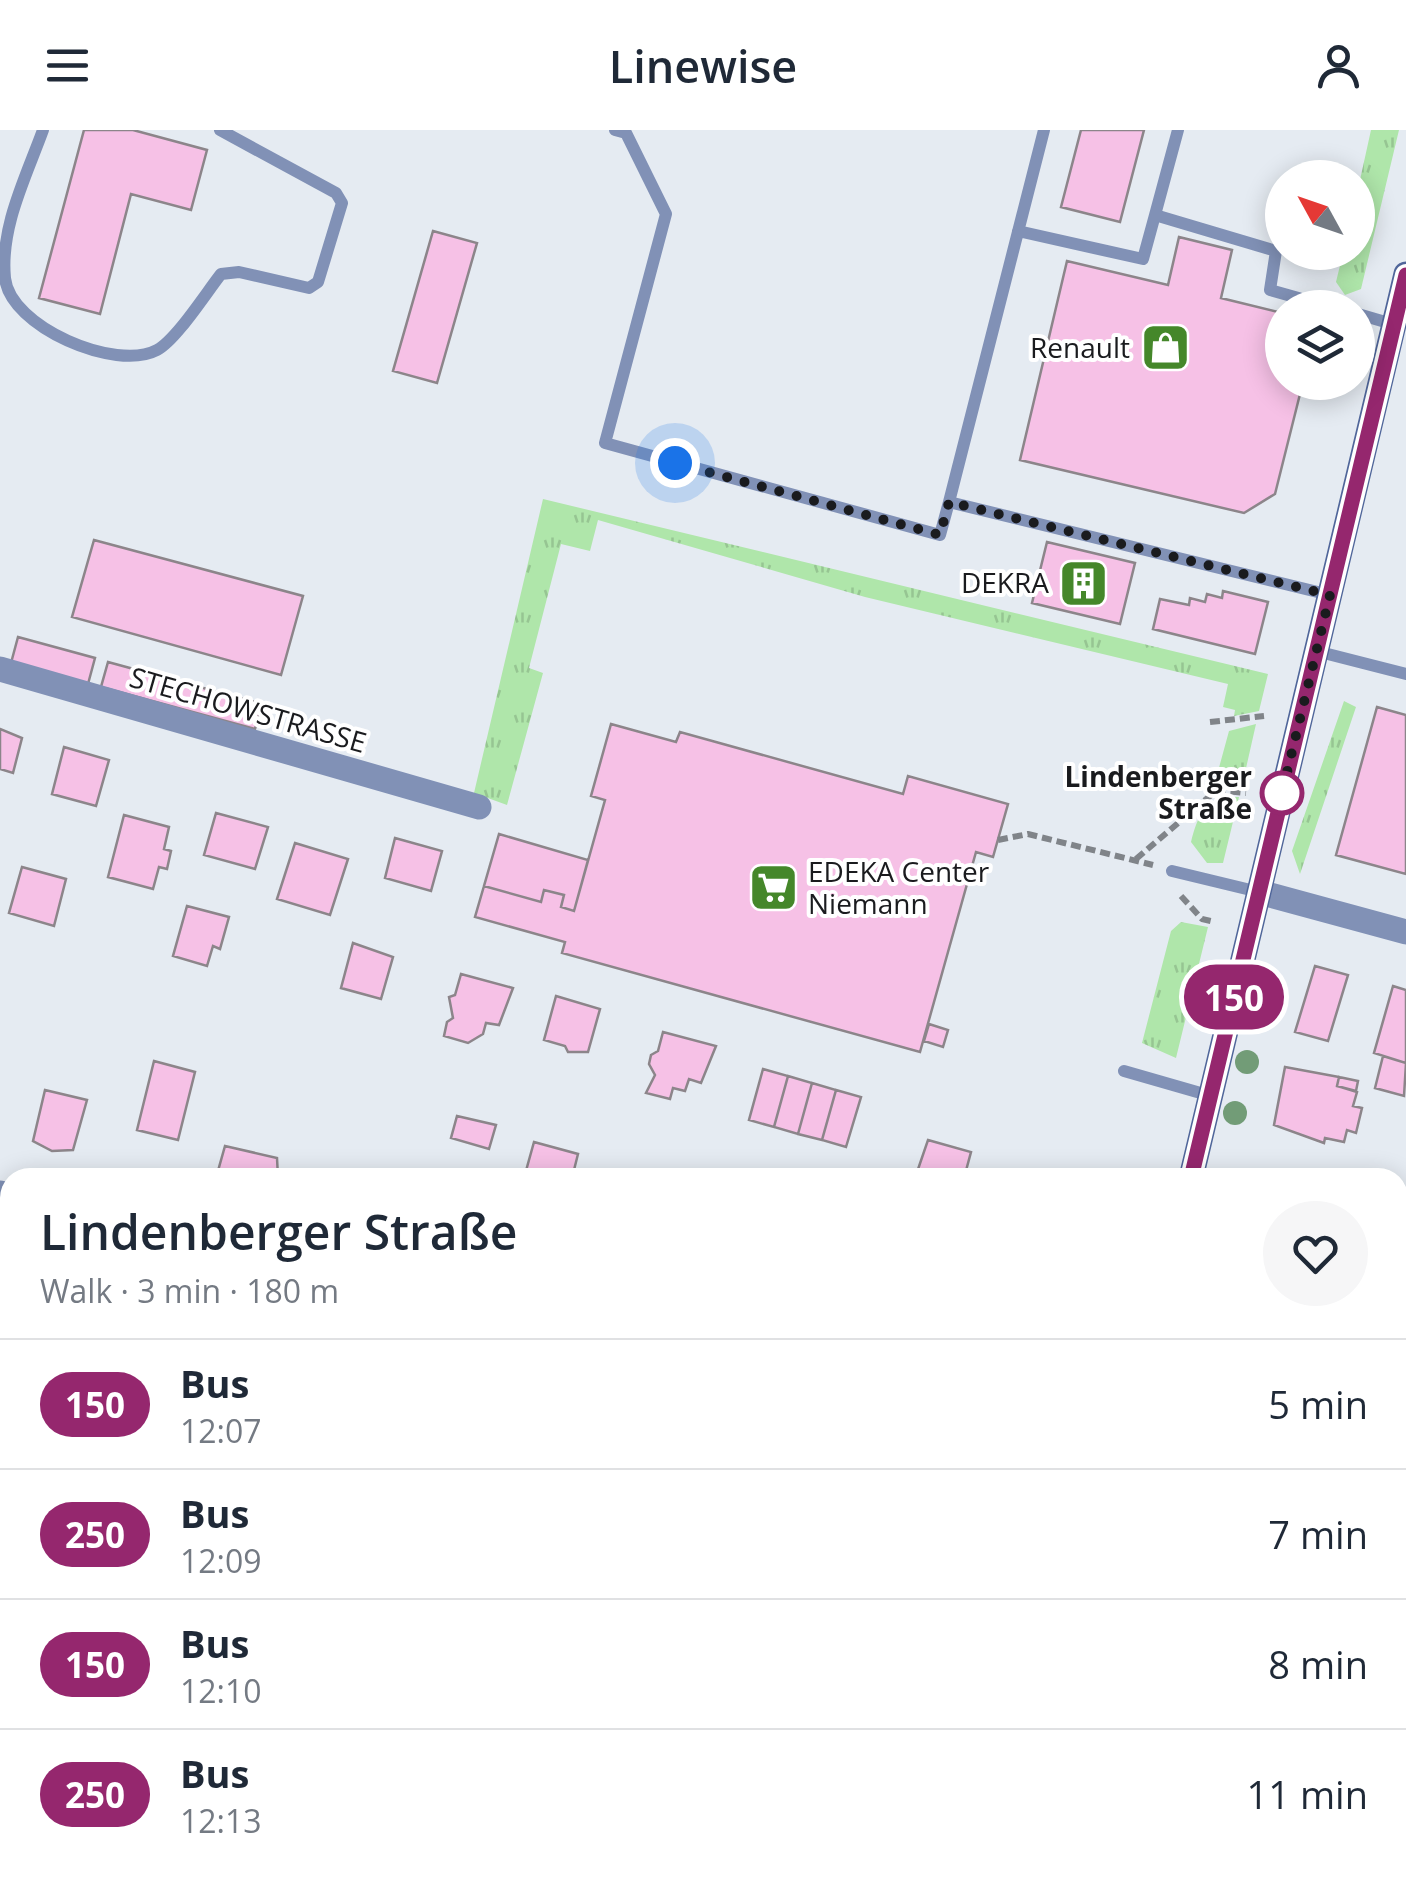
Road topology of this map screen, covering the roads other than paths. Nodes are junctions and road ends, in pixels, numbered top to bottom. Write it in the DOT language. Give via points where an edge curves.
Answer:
graph roads {
  1 [pos="43,130"];
  2 [pos="220,130"];
  3 [pos="614,130"];
  4 [pos="1044,130"];
  5 [pos="1178,130"];
  6 [pos="1155,215"];
  7 [pos="4,222"];
  8 [pos="1018,231"];
  9 [pos="1406,274"];
  10 [pos="1270,290"];
  11 [pos="1375,319"];
  12 [pos="1400,326"];
  13 [pos="949,502"];
  14 [pos="1330,595"];
  15 [pos="1316,651"];
  16 [pos="0,670"];
  17 [pos="1406,674"];
  18 [pos="479,808"];
  19 [pos="1172,871"];
  20 [pos="1260,892"];
  21 [pos="1406,932"];
  22 [pos="1124,1070"];
  23 [pos="1211,1096"];
  24 [pos="1193,1168"];
  1 -- 7 [label="lane"];
  2 -- 7 [label="lane" via="336,192 342,203 318,282 309,288 222,274 159,349 140,355 90,349 36,325 16,307 5,280"];
  3 -- 13 [label="lane" via="626,133 666,214 605,443 940,535"];
  4 -- 8 [label="lane"];
  5 -- 6 [label="lane"];
  6 -- 8 [label="lane" via="1144,260"];
  6 -- 10 [label="lane" via="1276,251"];
  8 -- 13 [label="lane"];
  9 -- 12 [label="main road"];
  11 -- 12 [label="lane"];
  12 -- 14 [label="main road"];
  13 -- 14 [label="lane"];
  14 -- 15 [label="main road"];
  15 -- 17 [label="lane"];
  15 -- 20 [label="main road"];
  16 -- 18 [label="street, STECHOWSTRASSE"];
  19 -- 20 [label="lane"];
  20 -- 21 [label="street"];
  20 -- 23 [label="main road"];
  22 -- 23 [label="lane"];
  23 -- 24 [label="main road"];
}
